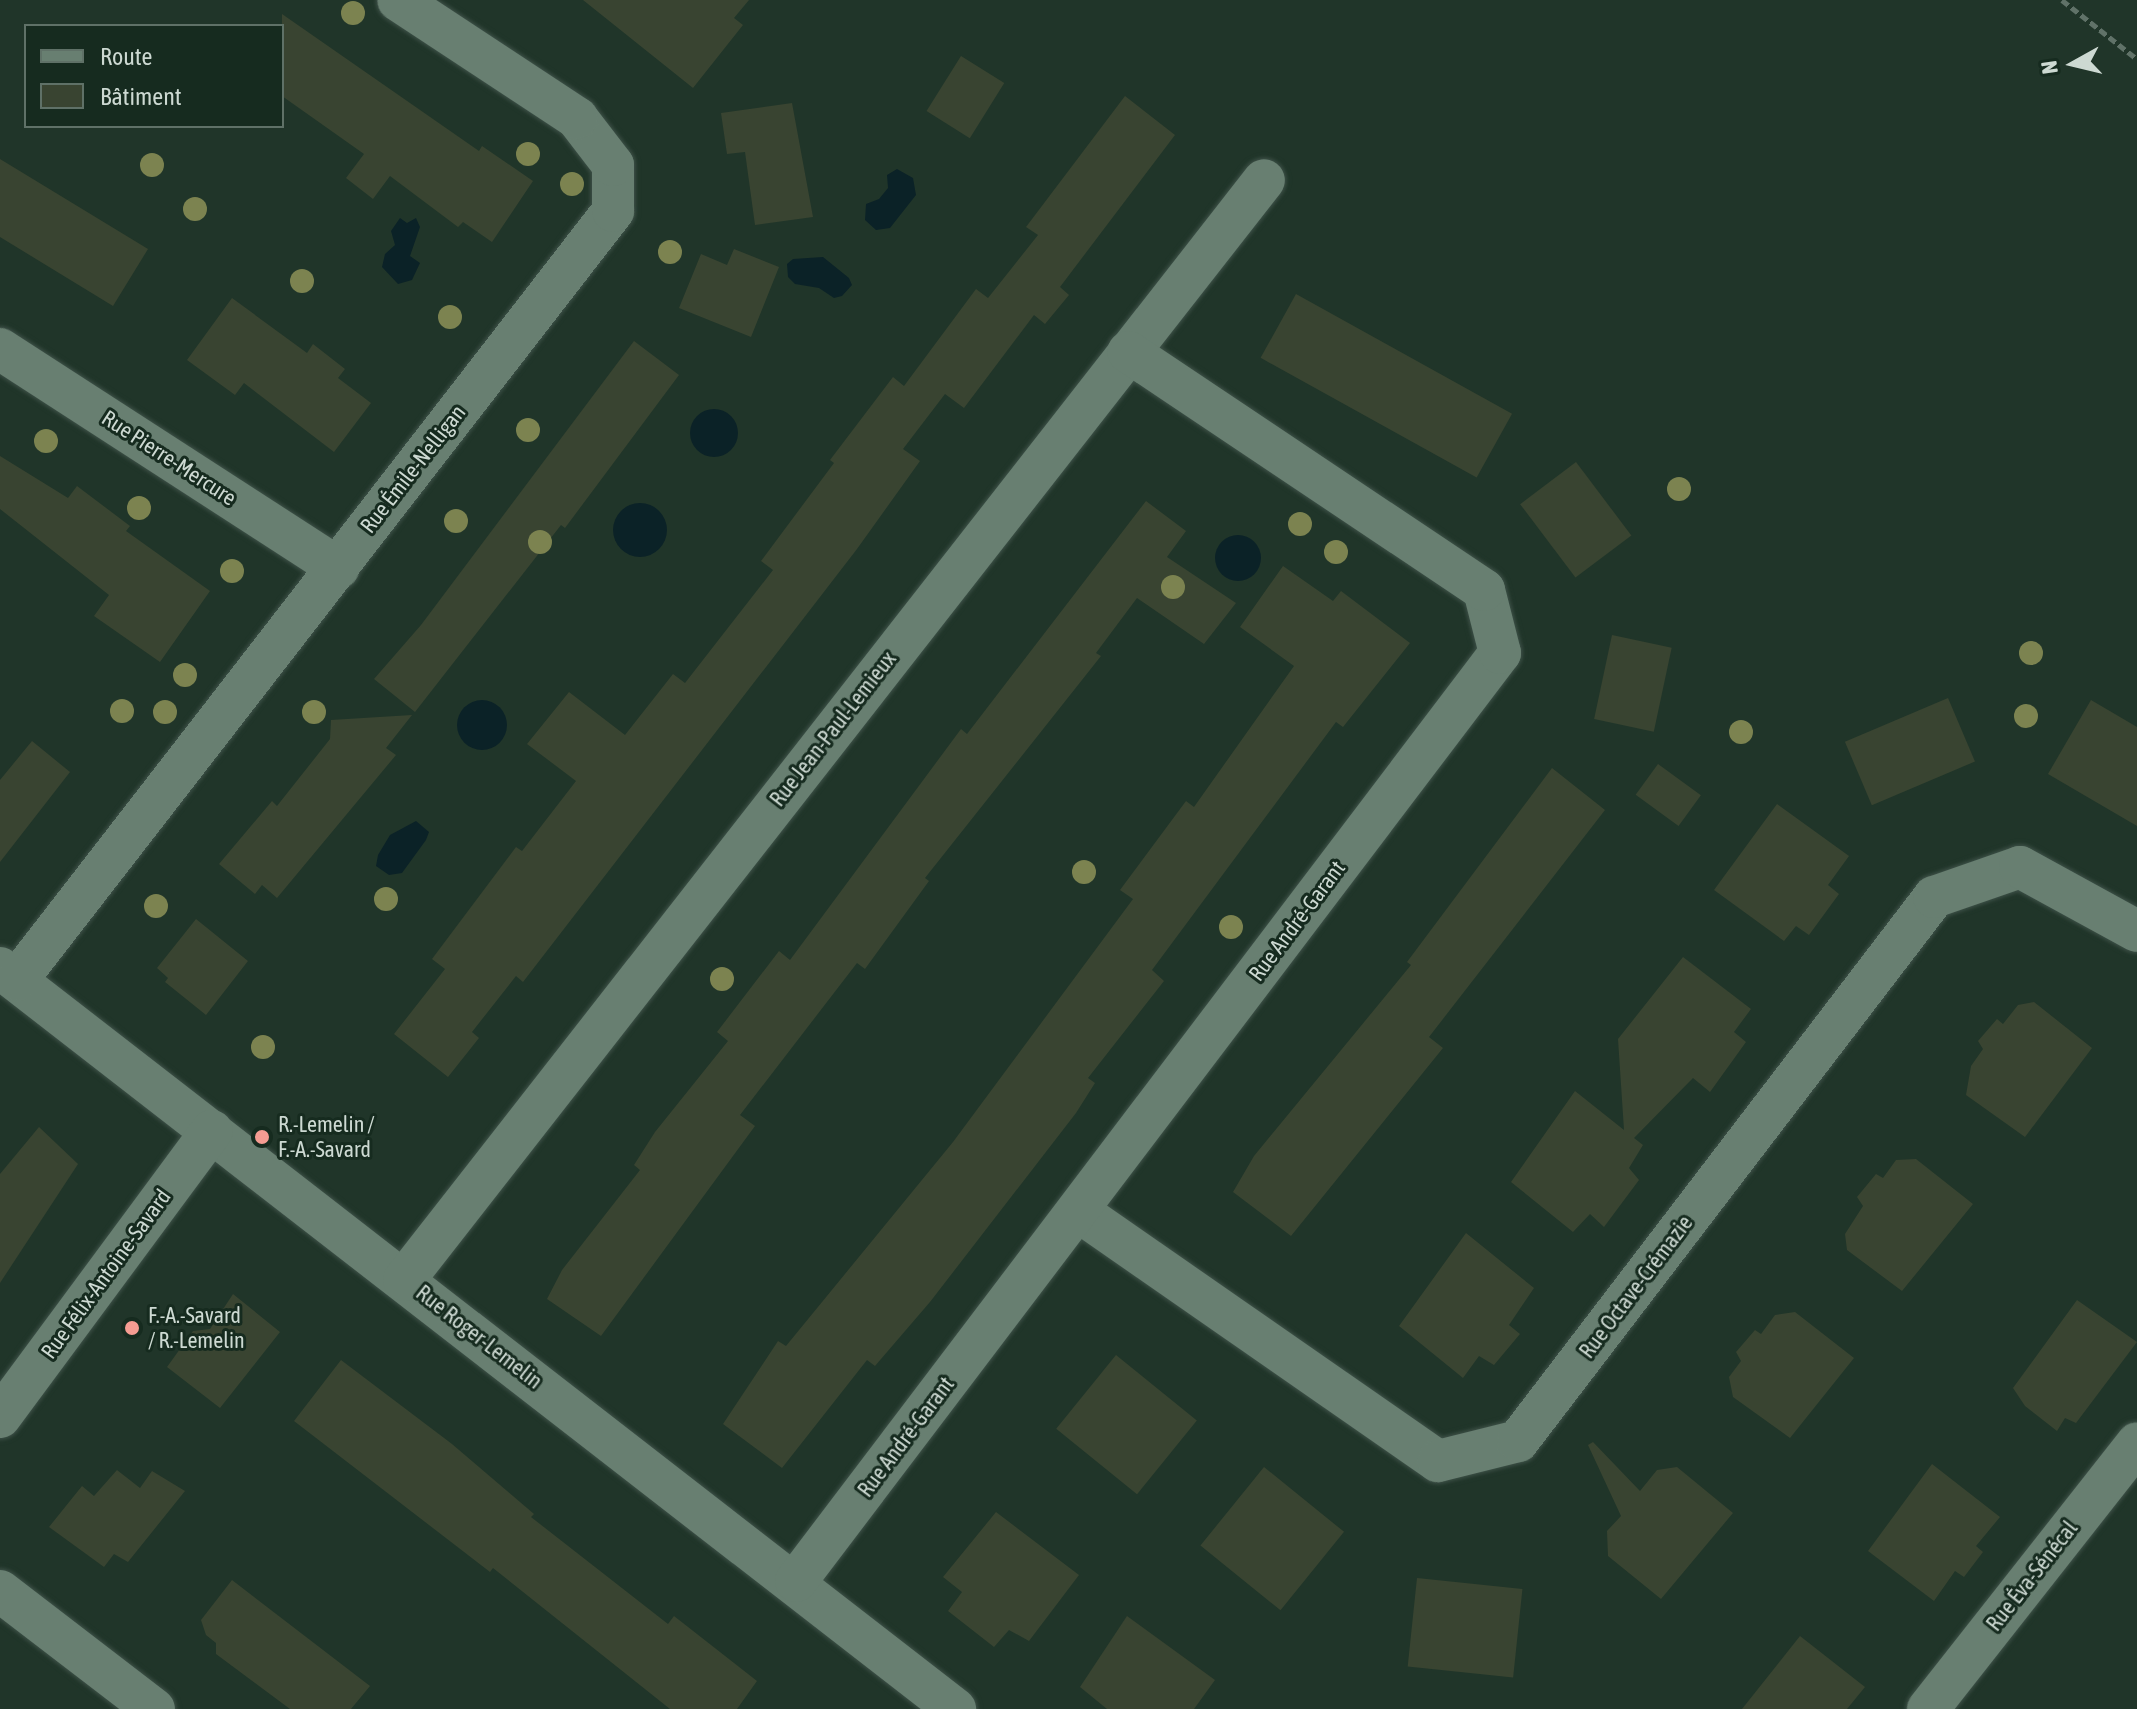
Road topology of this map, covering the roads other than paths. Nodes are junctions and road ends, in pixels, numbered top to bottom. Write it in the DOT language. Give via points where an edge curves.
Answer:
graph roads {
  1 [pos="398,0"];
  2 [pos="1264,180"];
  3 [pos="0,349"];
  4 [pos="1128,352"];
  5 [pos="338,568"];
  6 [pos="2137,931"];
  7 [pos="9,974"];
  8 [pos="212,1131"];
  9 [pos="1078,1211"];
  10 [pos="404,1280"];
  11 [pos="0,1417"];
  12 [pos="2137,1443"];
  13 [pos="796,1581"];
  14 [pos="0,1591"];
  15 [pos="154,1709"];
  16 [pos="955,1709"];
  17 [pos="1928,1709"];
  1 -- 5 [label="street, Rue Émile-Nelligan" via="577,118 613,165 613,211"];
  2 -- 4 [label="street, Rue Jean-Paul-Lemieux"];
  3 -- 5 [label="street, Rue Pierre-Mercure"];
  4 -- 9 [label="street, Rue André-Garant" via="1484,590 1500,653"];
  4 -- 10 [label="street, Rue Jean-Paul-Lemieux"];
  5 -- 7 [label="street, Rue Émile-Nelligan"];
  6 -- 9 [label="street, Rue Octave-Crémazie" via="2020,867 1934,897 1518,1441 1438,1461"];
  7 -- 8 [label="street, Rue Roger-Lemelin"];
  8 -- 10 [label="street, Rue Roger-Lemelin"];
  8 -- 11 [label="street, Rue Félix-Antoine-Savard"];
  9 -- 13 [label="street, Rue André-Garant"];
  10 -- 13 [label="street, Rue Roger-Lemelin"];
  12 -- 17 [label="street, Rue Éva-Sénécal"];
  13 -- 16 [label="street, Rue Roger-Lemelin"];
  14 -- 15 [label="street"];
}
